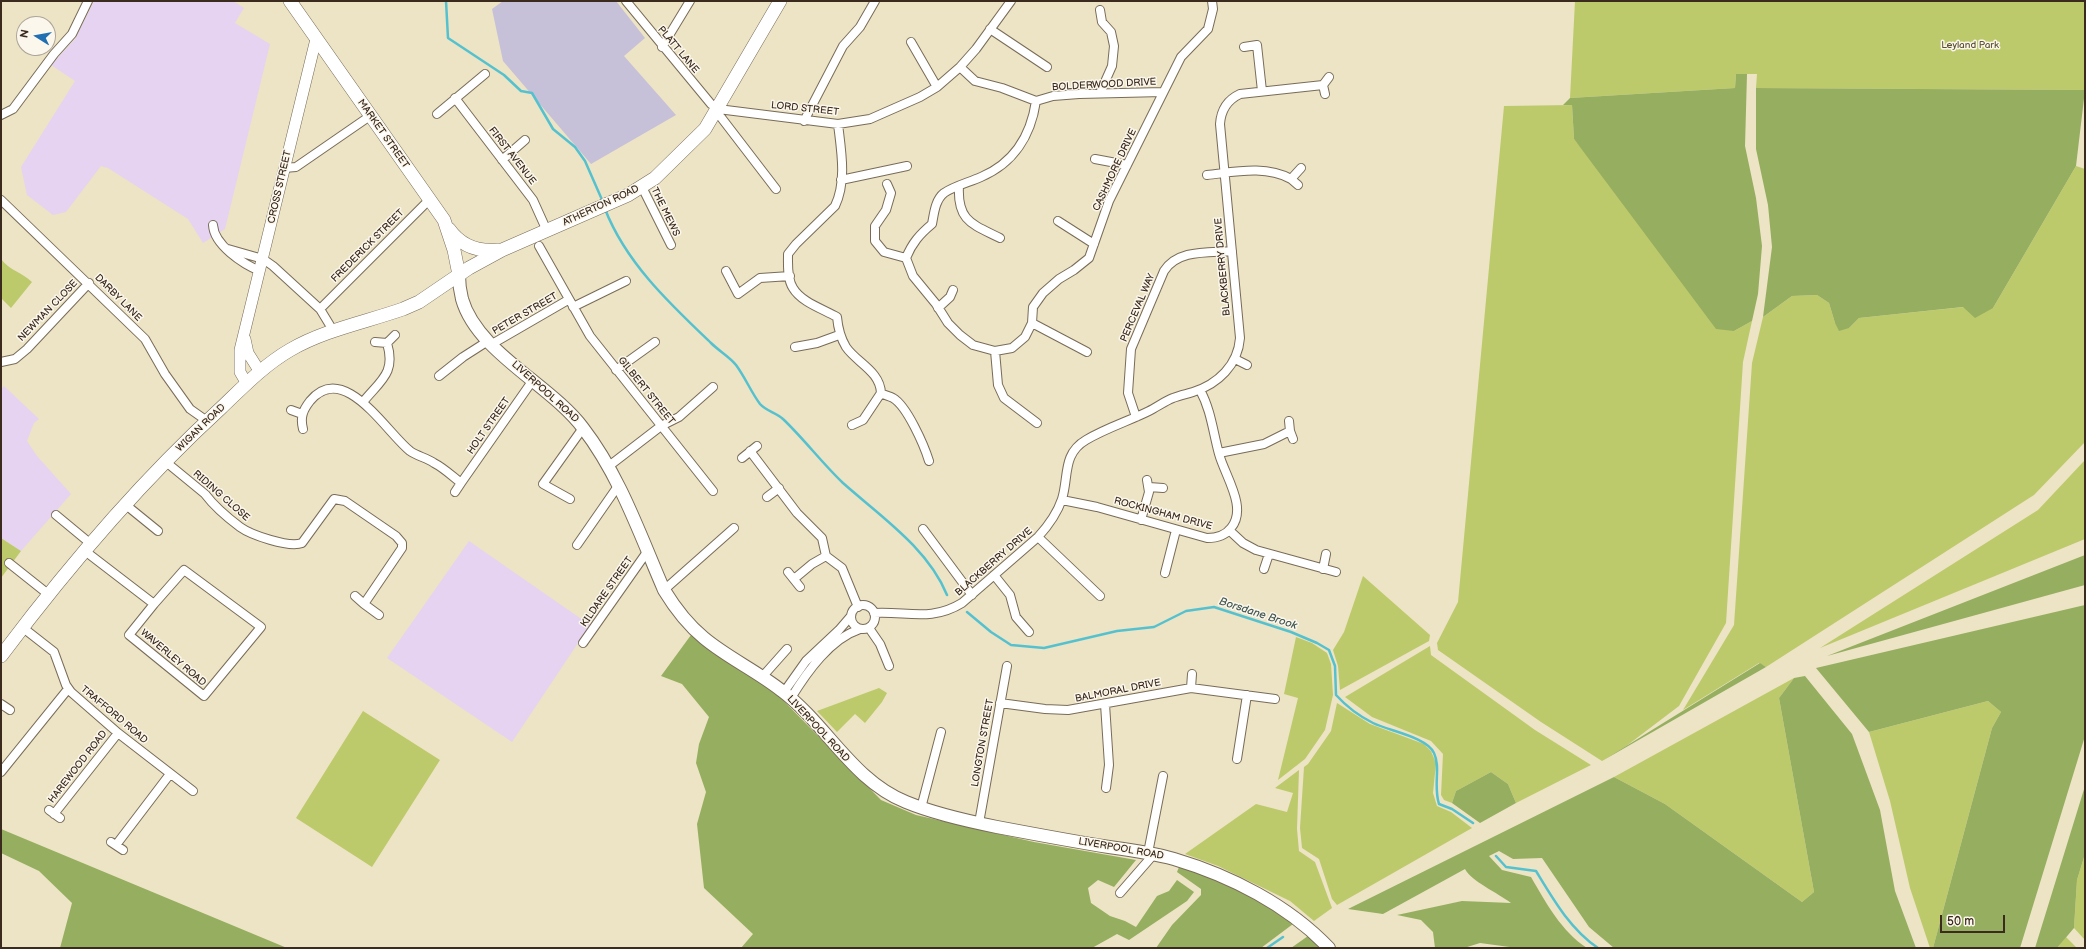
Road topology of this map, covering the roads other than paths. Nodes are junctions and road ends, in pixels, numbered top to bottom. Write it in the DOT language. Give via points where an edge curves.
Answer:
graph roads {
  1 [pos="88,1"];
  2 [pos="290,1"];
  3 [pos="626,1"];
  4 [pos="690,1"];
  5 [pos="780,1"];
  6 [pos="875,1"];
  7 [pos="1011,1"];
  8 [pos="1212,1"];
  9 [pos="1100,10"];
  10 [pos="990,29"];
  11 [pos="316,39"];
  12 [pos="911,42"];
  13 [pos="1244,46"];
  14 [pos="662,47"];
  15 [pos="960,67"];
  16 [pos="1047,67"];
  17 [pos="485,74"];
  18 [pos="1328,77"];
  19 [pos="1323,85"];
  20 [pos="937,87"];
  21 [pos="1262,91"];
  22 [pos="1163,92"];
  23 [pos="1100,93"];
  24 [pos="1325,94"];
  25 [pos="455,98"];
  26 [pos="1036,101"];
  27 [pos="718,109"];
  28 [pos="437,114"];
  29 [pos="1,115"];
  30 [pos="370,116"];
  31 [pos="804,121"];
  32 [pos="838,124"];
  33 [pos="525,140"];
  34 [pos="1095,159"];
  35 [pos="502,160"];
  36 [pos="1127,165"];
  37 [pos="907,166"];
  38 [pos="284,168"];
  39 [pos="1301,168"];
  40 [pos="1225,173"];
  41 [pos="1207,175"];
  42 [pos="841,180"];
  43 [pos="887,184"];
  44 [pos="959,186"];
  45 [pos="642,187"];
  46 [pos="776,189"];
  47 [pos="430,199"];
  48 [pos="1,200"];
  49 [pos="444,220"];
  50 [pos="1058,221"];
  51 [pos="213,225"];
  52 [pos="547,231"];
  53 [pos="1000,238"];
  54 [pos="1094,244"];
  55 [pos="671,245"];
  56 [pos="539,246"];
  57 [pos="228,248"];
  58 [pos="502,250"];
  59 [pos="1232,250"];
  60 [pos="906,258"];
  61 [pos="263,259"];
  62 [pos="260,271"];
  63 [pos="726,271"];
  64 [pos="459,275"];
  65 [pos="790,276"];
  66 [pos="626,280"];
  67 [pos="89,283"];
  68 [pos="953,290"];
  69 [pos="571,304"];
  70 [pos="320,308"];
  71 [pos="938,308"];
  72 [pos="1032,323"];
  73 [pos="334,332"];
  74 [pos="245,334"];
  75 [pos="839,335"];
  76 [pos="395,336"];
  77 [pos="376,342"];
  78 [pos="490,342"];
  79 [pos="655,342"];
  80 [pos="387,343"];
  81 [pos="795,346"];
  82 [pos="995,351"];
  83 [pos="1087,352"];
  84 [pos="1235,359"];
  85 [pos="1,362"];
  86 [pos="1247,365"];
  87 [pos="616,370"];
  88 [pos="260,372"];
  89 [pos="439,376"];
  90 [pos="532,380"];
  91 [pos="247,384"];
  92 [pos="713,387"];
  93 [pos="1200,390"];
  94 [pos="881,393"];
  95 [pos="363,402"];
  96 [pos="291,410"];
  97 [pos="302,414"];
  98 [pos="1136,417"];
  99 [pos="207,421"];
  100 [pos="1290,421"];
  101 [pos="1037,422"];
  102 [pos="852,425"];
  103 [pos="661,426"];
  104 [pos="583,428"];
  105 [pos="303,429"];
  106 [pos="757,446"];
  107 [pos="750,452"];
  108 [pos="1219,453"];
  109 [pos="742,458"];
  110 [pos="928,461"];
  111 [pos="166,462"];
  112 [pos="609,466"];
  113 [pos="461,483"];
  114 [pos="618,486"];
  115 [pos="779,488"];
  116 [pos="1164,488"];
  117 [pos="713,491"];
  118 [pos="455,492"];
  119 [pos="768,497"];
  120 [pos="570,499"];
  121 [pos="1062,500"];
  122 [pos="126,505"];
  123 [pos="56,515"];
  124 [pos="1141,520"];
  125 [pos="734,528"];
  126 [pos="923,529"];
  127 [pos="1176,530"];
  128 [pos="1229,530"];
  129 [pos="158,531"];
  130 [pos="1038,537"];
  131 [pos="577,545"];
  132 [pos="88,547"];
  133 [pos="647,552"];
  134 [pos="1269,554"];
  135 [pos="1326,554"];
  136 [pos="826,556"];
  137 [pos="9,563"];
  138 [pos="1323,568"];
  139 [pos="1264,569"];
  140 [pos="788,572"];
  141 [pos="1336,572"];
  142 [pos="1165,573"];
  143 [pos="994,575"];
  144 [pos="794,579"];
  145 [pos="800,586"];
  146 [pos="664,590"];
  147 [pos="48,594"];
  148 [pos="972,595"];
  149 [pos="355,596"];
  150 [pos="1100,596"];
  151 [pos="154,604"];
  152 [pos="364,604"];
  153 [pos="858,607"];
  154 [pos="874,613"];
  155 [pos="379,615"];
  156 [pos="851,616"];
  157 [pos="22,627"];
  158 [pos="869,628"];
  159 [pos="860,629"];
  160 [pos="1029,632"];
  161 [pos="583,643"];
  162 [pos="787,649"];
  163 [pos="1,656"];
  164 [pos="889,666"];
  165 [pos="1007,666"];
  166 [pos="1192,674"];
  167 [pos="763,676"];
  168 [pos="1191,688"];
  169 [pos="68,689"];
  170 [pos="788,695"];
  171 [pos="1247,695"];
  172 [pos="1275,699"];
  173 [pos="1000,703"];
  174 [pos="1,704"];
  175 [pos="1105,704"];
  176 [pos="10,710"];
  177 [pos="941,732"];
  178 [pos="118,733"];
  179 [pos="1237,759"];
  180 [pos="1,772"];
  181 [pos="170,774"];
  182 [pos="1163,776"];
  183 [pos="1106,788"];
  184 [pos="193,790"];
  185 [pos="921,808"];
  186 [pos="54,814"];
  187 [pos="979,823"];
  188 [pos="117,846"];
  189 [pos="1151,854"];
  190 [pos="1120,893"];
  191 [pos="1329,948"];
  1 -- 29 [label="street" via="72,34 13,109"];
  2 -- 11 [label="highway, MARKET STREET"];
  3 -- 14 [label="street, PLATT LANE"];
  4 -- 14 [label="street"];
  5 -- 27 [label="highway, ATHERTON ROAD"];
  6 -- 31 [label="street" via="860,27 843,46"];
  7 -- 10 [label="street, LORD STREET"];
  8 -- 22 [label="street, CASHMORE DRIVE" via="1213,9 1208,29 1181,57"];
  9 -- 23 [label="street" via="1102,22 1111,32 1114,46 1112,66"];
  10 -- 15 [label="street, LORD STREET"];
  10 -- 16 [label="street"];
  11 -- 30 [label="highway, MARKET STREET"];
  11 -- 38 [label="main road, CROSS STREET"];
  12 -- 20 [label="street"];
  13 -- 21 [label="street" via="1257,41"];
  14 -- 27 [label="street, PLATT LANE"];
  15 -- 20 [label="street, LORD STREET"];
  15 -- 26 [label="street" via="975,81"];
  17 -- 25 [label="street"];
  18 -- 19 [label="street"];
  19 -- 21 [label="street, BLACKBERRY DRIVE"];
  19 -- 24 [label="street"];
  20 -- 32 [label="street, LORD STREET" via="870,119"];
  21 -- 40 [label="street, BLACKBERRY DRIVE" via="1236,96 1222,112 1220,124"];
  22 -- 23 [label="street, BOLDERWOOD DRIVE"];
  22 -- 36 [label="street, CASHMORE DRIVE"];
  23 -- 26 [label="street, BOLDERWOOD DRIVE" via="1053,96"];
  25 -- 28 [label="street"];
  25 -- 35 [label="street, FIRST AVENUE"];
  26 -- 44 [label="street" via="1034,118 1025,141 1011,156 987,174"];
  27 -- 31 [label="street, LORD STREET"];
  27 -- 45 [label="highway, ATHERTON ROAD" via="692,142 655,178"];
  27 -- 46 [label="street, PLATT LANE" via="720,116"];
  30 -- 38 [label="street" via="296,167"];
  30 -- 47 [label="highway, MARKET STREET"];
  31 -- 32 [label="street, LORD STREET"];
  32 -- 42 [label="street" via="842,159"];
  33 -- 35 [label="street"];
  34 -- 36 [label="street"];
  35 -- 52 [label="street, FIRST AVENUE" via="533,200"];
  36 -- 54 [label="street, CASHMORE DRIVE" via="1109,201"];
  37 -- 42 [label="street"];
  38 -- 61 [label="main road, CROSS STREET"];
  39 -- 40 [label="street" via="1295,182 1277,173 1262,170"];
  40 -- 41 [label="street"];
  40 -- 59 [label="street, BLACKBERRY DRIVE"];
  42 -- 65 [label="street" via="835,206 788,254"];
  43 -- 60 [label="street" via="891,193 886,210 875,226 875,241 884,252"];
  44 -- 53 [label="street" via="958,203 968,222"];
  44 -- 60 [label="street" via="944,193 936,204 932,224 912,245"];
  45 -- 52 [label="highway, ATHERTON ROAD"];
  45 -- 55 [label="street, THE MEWS"];
  47 -- 49 [label="highway, MARKET STREET"];
  47 -- 70 [label="street, FREDERICK STREET"];
  48 -- 67 [label="street, DARBY LANE"];
  49 -- 58 [label="highway" via="454,235 469,246 482,250"];
  49 -- 64 [label="highway, MARKET STREET"];
  50 -- 54 [label="street"];
  51 -- 57 [label="street" via="218,239"];
  52 -- 58 [label="highway, ATHERTON ROAD"];
  54 -- 72 [label="street, CASHMORE DRIVE" via="1089,258 1043,293 1033,306"];
  56 -- 69 [label="street, GILBERT STREET"];
  57 -- 61 [label="street"];
  57 -- 62 [label="street" via="241,261"];
  58 -- 64 [label="highway, ATHERTON ROAD"];
  59 -- 84 [label="street, BLACKBERRY DRIVE" via="1240,338"];
  59 -- 98 [label="street, PERCEVAL WAY" via="1173,255 1131,349 1128,393"];
  60 -- 71 [label="street, CASHMORE DRIVE" via="913,276"];
  61 -- 62 [label="main road, CROSS STREET"];
  61 -- 70 [label="street"];
  62 -- 74 [label="main road, CROSS STREET"];
  63 -- 65 [label="street" via="738,294 760,278"];
  64 -- 73 [label="highway, WIGAN ROAD" via="408,307"];
  64 -- 78 [label="main road, LIVERPOOL ROAD" via="462,298 467,310"];
  65 -- 75 [label="street" via="792,288 803,298 837,317"];
  66 -- 69 [label="street, PETER STREET"];
  67 -- 85 [label="street, NEWMAN CLOSE" via="27,349 15,359"];
  67 -- 99 [label="street, DARBY LANE" via="145,339 165,374 190,409"];
  68 -- 71 [label="street" via="950,297"];
  69 -- 78 [label="street, PETER STREET"];
  69 -- 87 [label="street, GILBERT STREET" via="590,336"];
  70 -- 73 [label="street"];
  71 -- 82 [label="street, CASHMORE DRIVE" via="948,323 973,345"];
  72 -- 82 [label="street, CASHMORE DRIVE" via="1025,337 1012,348"];
  72 -- 83 [label="street"];
  73 -- 88 [label="highway, WIGAN ROAD" via="289,350"];
  74 -- 88 [label="main road, CROSS STREET" via="248,352"];
  74 -- 91 [label="main road, CROSS STREET" via="239,365"];
  75 -- 81 [label="street" via="817,343"];
  75 -- 94 [label="street" via="846,347 874,375 880,384"];
  76 -- 80 [label="street"];
  77 -- 80 [label="street"];
  78 -- 89 [label="street, PETER STREET" via="463,357"];
  78 -- 90 [label="main road, LIVERPOOL ROAD"];
  79 -- 87 [label="street"];
  80 -- 95 [label="street" via="390,366"];
  82 -- 101 [label="street" via="998,384 1004,398"];
  84 -- 86 [label="street"];
  84 -- 93 [label="street, BLACKBERRY DRIVE" via="1224,374"];
  87 -- 103 [label="street, GILBERT STREET"];
  88 -- 91 [label="highway, WIGAN ROAD"];
  90 -- 104 [label="main road, LIVERPOOL ROAD" via="570,412"];
  90 -- 113 [label="street, HOLT STREET"];
  91 -- 99 [label="highway, WIGAN ROAD"];
  92 -- 103 [label="street" via="679,417"];
  93 -- 98 [label="street, BLACKBERRY DRIVE" via="1172,398"];
  93 -- 108 [label="street" via="1208,406"];
  94 -- 102 [label="street" via="863,420"];
  94 -- 110 [label="street" via="894,398 905,412 918,432"];
  95 -- 97 [label="street" via="342,390 328,389 317,395"];
  95 -- 113 [label="street" via="412,452 444,469"];
  96 -- 97 [label="street"];
  97 -- 105 [label="street"];
  98 -- 121 [label="street, BLACKBERRY DRIVE" via="1091,438 1074,450 1068,460"];
  99 -- 111 [label="highway, WIGAN ROAD"];
  100 -- 108 [label="street" via="1292,435 1264,444"];
  103 -- 112 [label="street"];
  103 -- 117 [label="street, GILBERT STREET"];
  104 -- 112 [label="main road, LIVERPOOL ROAD"];
  104 -- 120 [label="street" via="543,484"];
  106 -- 107 [label="street"];
  107 -- 109 [label="street"];
  107 -- 115 [label="street"];
  108 -- 128 [label="street" via="1238,507 1236,521"];
  111 -- 122 [label="highway, WIGAN ROAD"];
  111 -- 152 [label="street, RIDING CLOSE" via="240,527 278,542 293,545 302,543 334,500 345,501 396,536 402,543 402,548"];
  112 -- 114 [label="main road, LIVERPOOL ROAD"];
  113 -- 118 [label="street, HOLT STREET"];
  114 -- 131 [label="street"];
  114 -- 133 [label="main road, LIVERPOOL ROAD"];
  115 -- 119 [label="street"];
  115 -- 136 [label="street" via="822,538"];
  116 -- 124 [label="street" via="1148,483"];
  121 -- 124 [label="street, ROCKINGHAM DRIVE"];
  121 -- 130 [label="street, BLACKBERRY DRIVE" via="1053,518"];
  122 -- 129 [label="street"];
  122 -- 132 [label="highway, WIGAN ROAD"];
  123 -- 132 [label="street"];
  124 -- 127 [label="street, ROCKINGHAM DRIVE"];
  125 -- 146 [label="street"];
  126 -- 148 [label="street"];
  127 -- 128 [label="street, ROCKINGHAM DRIVE" via="1212,538 1222,536"];
  127 -- 142 [label="street"];
  128 -- 134 [label="street" via="1248,546"];
  130 -- 143 [label="street, BLACKBERRY DRIVE"];
  130 -- 150 [label="street"];
  132 -- 147 [label="highway, WIGAN ROAD"];
  132 -- 151 [label="street"];
  133 -- 146 [label="main road, LIVERPOOL ROAD"];
  133 -- 161 [label="street, KILDARE STREET"];
  134 -- 138 [label="street"];
  134 -- 139 [label="street"];
  135 -- 138 [label="street"];
  136 -- 144 [label="street"];
  136 -- 153 [label="street" via="842,568"];
  137 -- 147 [label="street"];
  138 -- 141 [label="street"];
  140 -- 144 [label="street"];
  143 -- 148 [label="street, BLACKBERRY DRIVE"];
  143 -- 160 [label="street" via="1010,595 1016,617"];
  144 -- 145 [label="street"];
  146 -- 167 [label="main road, LIVERPOOL ROAD" via="689,624 705,639"];
  147 -- 157 [label="highway, WIGAN ROAD"];
  148 -- 154 [label="street, BLACKBERRY DRIVE" via="952,610 933,614"];
  149 -- 152 [label="street"];
  151 -- 151 [label="street, WAVERLEY ROAD" via="129,635 204,696 261,627 184,570"];
  152 -- 155 [label="street"];
  153 -- 154 [label="street" via="866,606"];
  153 -- 156 [label="street"];
  154 -- 158 [label="street" via="874,623"];
  156 -- 159 [label="street" via="854,626"];
  156 -- 170 [label="street" via="806,661"];
  157 -- 163 [label="highway, WIGAN ROAD"];
  157 -- 169 [label="street, TRAFFORD ROAD" via="54,652"];
  158 -- 159 [label="street"];
  158 -- 164 [label="street" via="880,644"];
  159 -- 170 [label="street" via="847,634 825,654"];
  162 -- 167 [label="street"];
  165 -- 173 [label="street, LONGTON STREET"];
  166 -- 168 [label="street"];
  167 -- 170 [label="main road, LIVERPOOL ROAD"];
  168 -- 171 [label="street, BALMORAL DRIVE"];
  168 -- 175 [label="street, BALMORAL DRIVE"];
  169 -- 178 [label="street, TRAFFORD ROAD"];
  169 -- 180 [label="street"];
  170 -- 185 [label="main road, LIVERPOOL ROAD" via="859,772 892,796"];
  171 -- 172 [label="street, BALMORAL DRIVE"];
  171 -- 179 [label="street"];
  173 -- 175 [label="street, BALMORAL DRIVE" via="1056,710"];
  173 -- 187 [label="street, LONGTON STREET"];
  174 -- 176 [label="street"];
  175 -- 183 [label="street" via="1109,765"];
  177 -- 185 [label="street"];
  178 -- 181 [label="street, TRAFFORD ROAD"];
  178 -- 186 [label="street, HAREWOOD ROAD"];
  181 -- 184 [label="street, TRAFFORD ROAD"];
  181 -- 188 [label="street"];
  182 -- 189 [label="street"];
  185 -- 187 [label="main road, LIVERPOOL ROAD"];
  187 -- 189 [label="main road, LIVERPOOL ROAD"];
  189 -- 190 [label="street"];
  189 -- 191 [label="main road, LIVERPOOL ROAD" via="1206,870 1262,896 1300,921"];
}
